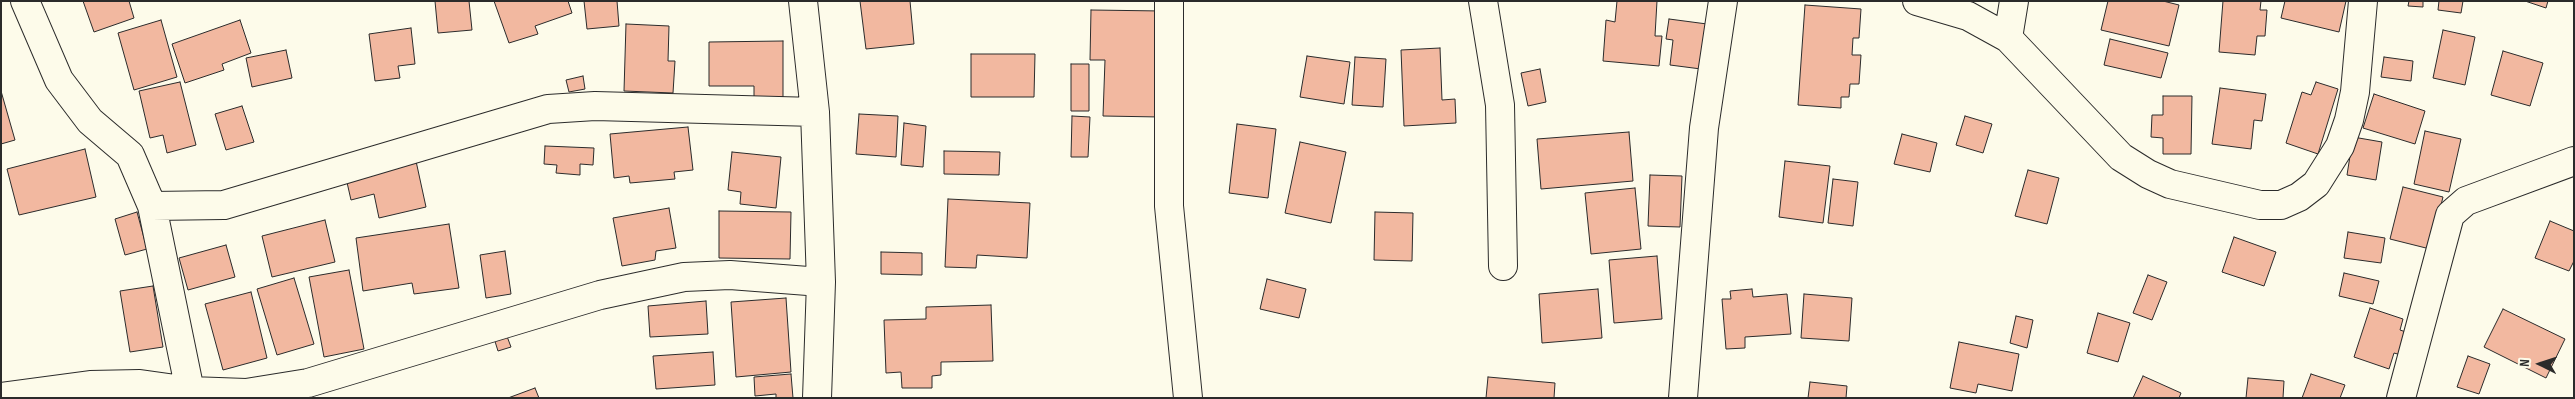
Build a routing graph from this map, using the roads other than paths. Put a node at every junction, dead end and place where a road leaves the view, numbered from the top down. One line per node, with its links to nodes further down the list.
1 (25, 1): 12 (street)
2 (803, 1): 10 (street)
3 (1170, 1): 18 (street)
4 (1483, 1): 13 (street)
5 (1722, 1): 19 (street)
6 (1917, 1): 9 (street)
7 (2014, 1): 9 (street)
8 (2364, 1): 9 (street)
9 (2008, 38)
10 (815, 112): 12 (street); 14 (street)
11 (2574, 161): 20 (street)
12 (152, 206): 15 (street)
13 (1503, 266)
14 (821, 282): 15 (street); 17 (street)
15 (190, 392): 16 (street)
16 (1, 397)
17 (818, 398)
18 (1188, 398)
19 (1683, 398)
20 (2401, 398)

